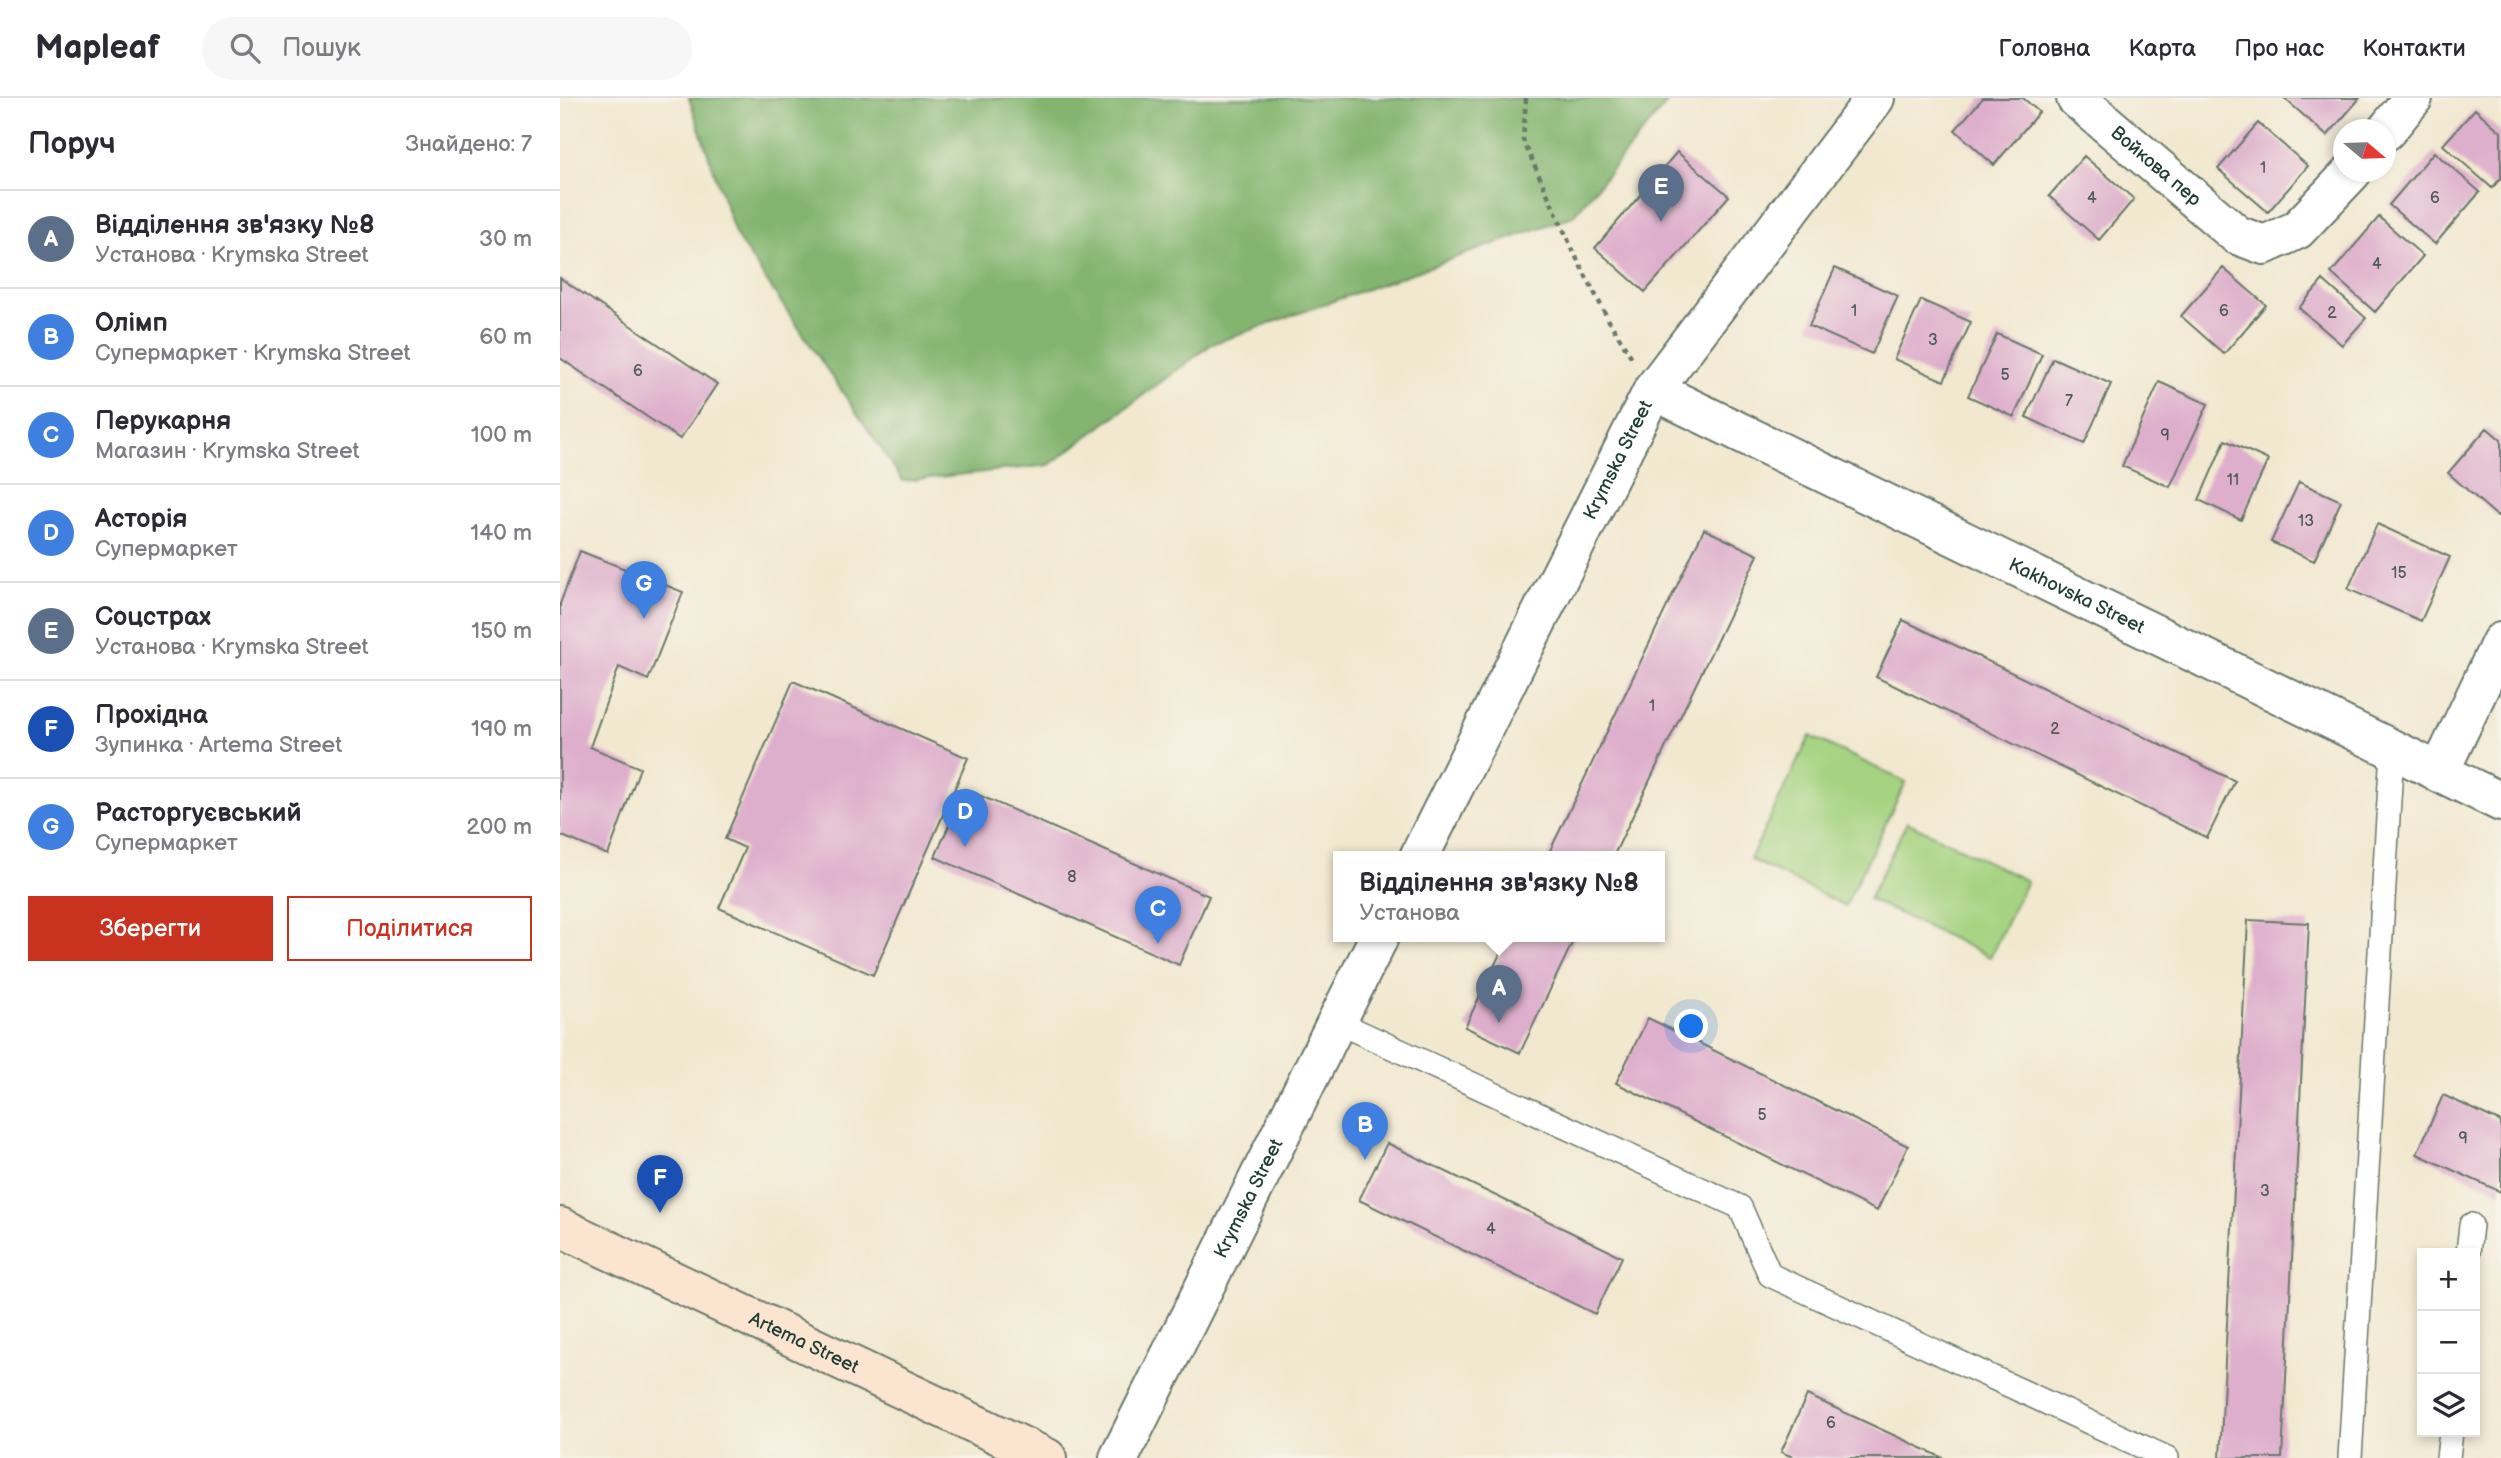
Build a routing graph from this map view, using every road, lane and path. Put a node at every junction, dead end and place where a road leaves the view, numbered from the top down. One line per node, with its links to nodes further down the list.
1 (1526, 98): 7 (path)
2 (1875, 98): 7 (street, Krymska Street)
3 (2076, 98): 6 (street, Войкова пер)
4 (2413, 98): 5 (street)
5 (2395, 119)
6 (2343, 182)
7 (1653, 390): 9 (street, Kakhovska Street); 12 (street, Krymska Street)
8 (2501, 642): 10 (street)
9 (2392, 750): 10 (street, Kakhovska Street); 22 (lane)
10 (2439, 773): 11 (street, Kakhovska Street)
11 (2501, 802)
12 (1422, 851)
13 (1376, 942): 14 (street, Krymska Street)
14 (1337, 1021): 20 (street, Krymska Street); 21 (lane)
15 (2471, 1225): 17 (lane)
16 (560, 1227): 19 (main road, Artema Street)
17 (2469, 1248)
18 (2450, 1437): 23 (lane)
19 (1047, 1458)
20 (1119, 1458)
21 (2167, 1458)
22 (2350, 1458)
23 (2448, 1458)

